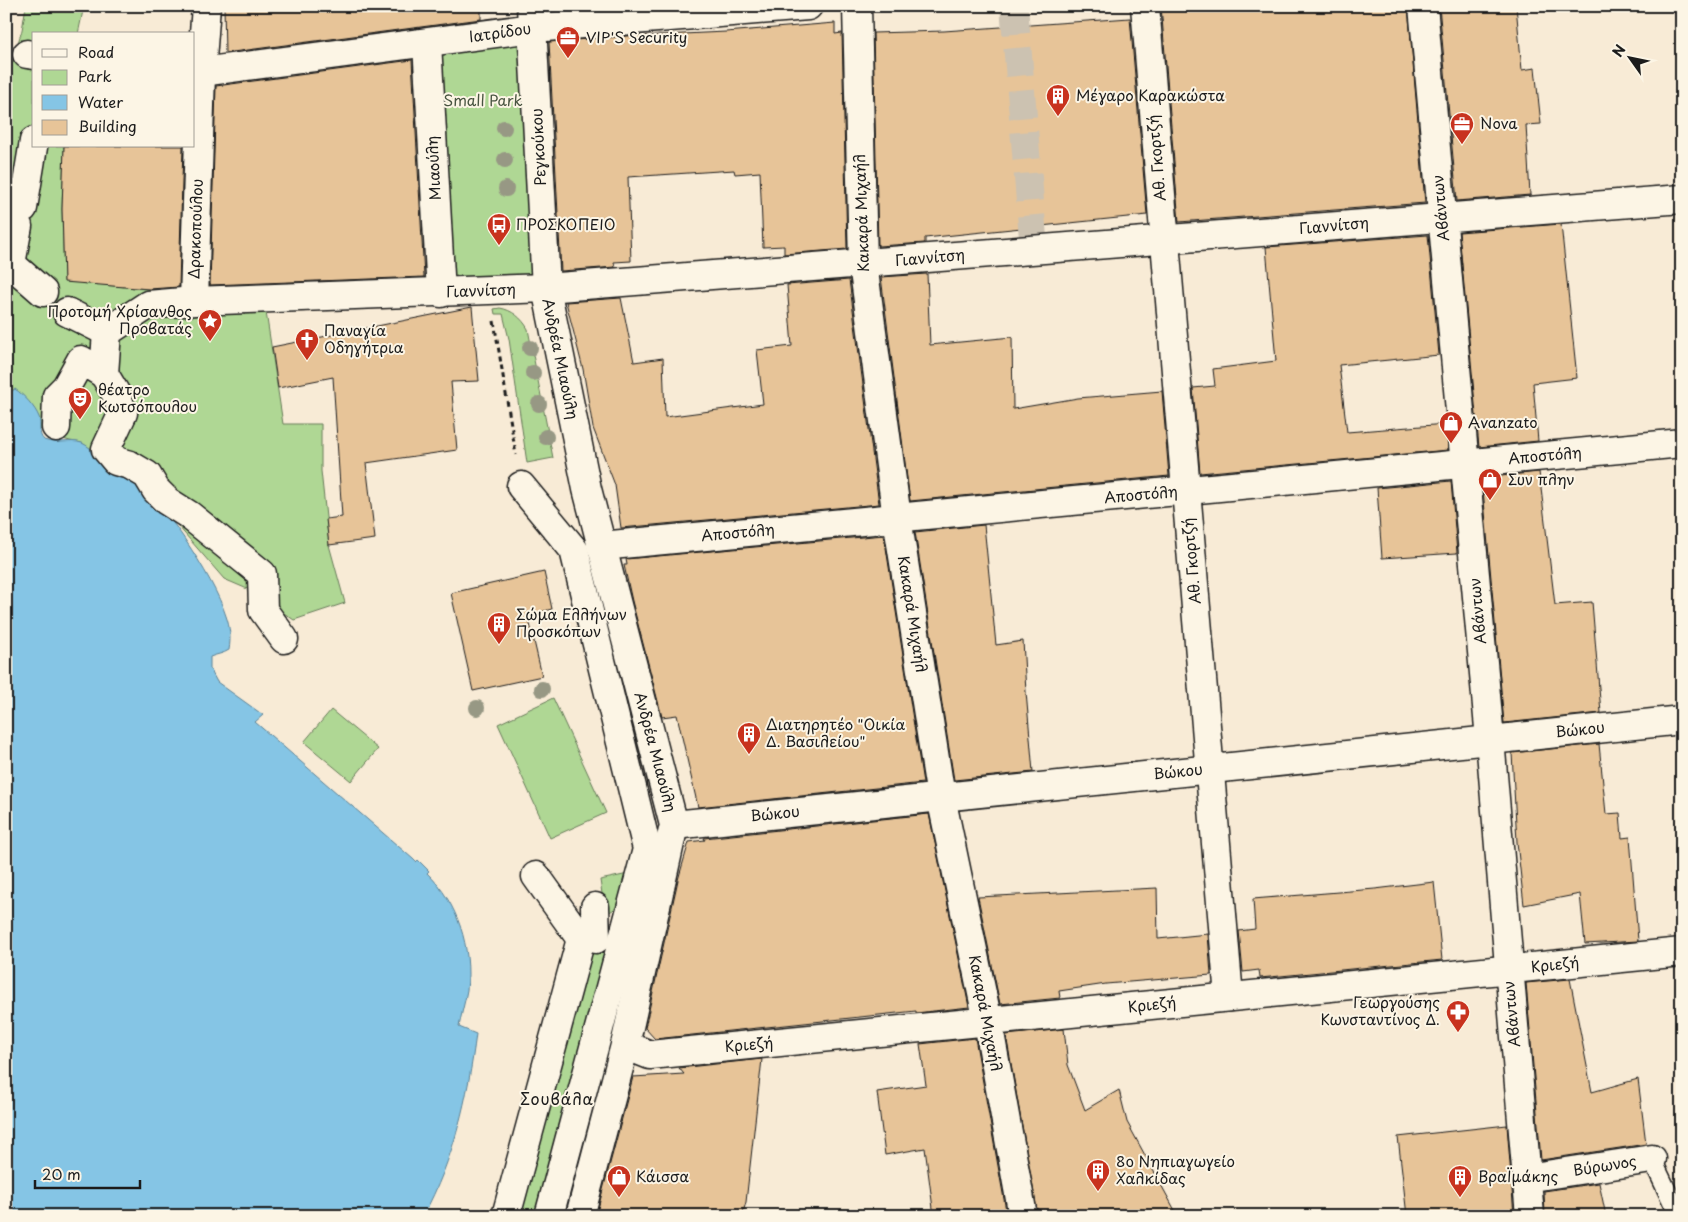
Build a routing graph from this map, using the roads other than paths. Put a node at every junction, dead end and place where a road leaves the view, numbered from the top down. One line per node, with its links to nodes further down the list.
1 (206, 6): 8 (street, Δρακοπούλου)
2 (808, 6): 6 (street, Ιατρίδου)
3 (857, 6): 14 (street, Κακαρά Μιχαήλ)
4 (1145, 6): 12 (street, Αθ. Γκορτζή)
5 (1423, 6): 11 (street, Αβάντων)
6 (532, 17): 7 (street, Ιατρίδου); 15 (street, Ρεγκούκου)
7 (427, 43): 8 (street, Ιατρίδου); 17 (street, Μιαούλη)
8 (197, 73): 18 (street, Δρακοπούλου)
9 (33, 148): 13 (street)
10 (1682, 199): 11 (street, Γιαννίτση)
11 (1442, 218): 12 (street, Γιαννίτση); 24 (street, Αβάντων)
12 (1164, 240): 14 (street, Γιαννίτση); 26 (street, Αθ. Γκορτζή)
13 (9, 264): 16 (street)
14 (862, 264): 15 (street, Γιαννίτση); 27 (street, Κακαρά Μιχαήλ)
15 (546, 288): 17 (street, Γιαννίτση); 28 (street, Ανδρέα Μιαούλη)
16 (43, 292)
17 (441, 292): 18 (street, Γιαννίτση)
18 (194, 301): 20 (street, Γιαννίτση)
19 (67, 312): 20 (street)
20 (107, 332): 21 (street)
21 (104, 374): 22 (street); 29 (street)
22 (56, 427)
23 (1682, 443): 24 (street, Αποστόλη)
24 (1465, 464): 26 (street, Αποστόλη); 31 (street, Αβάντων)
25 (521, 486): 37 (street)
26 (1186, 490): 27 (street, Αποστόλη); 32 (street, Αθ. Γκορτζή)
27 (897, 518): 28 (street, Αποστόλη); 33 (street, Κακαρά Μιχαήλ)
28 (601, 546): 34 (street, Ανδρέα Μιαούλη)
29 (284, 639)
30 (1682, 720): 31 (street, Βώκου)
31 (1490, 740): 32 (street, Βώκου); 39 (street, Αβάντων)
32 (1209, 769): 33 (street, Βώκου); 40 (street, Αθ. Γκορτζή)
33 (941, 797): 34 (street, Βώκου); 41 (street, Κακαρά Μιχαήλ)
34 (674, 825): 42 (street, Ανδρέα Μιαούλη)
35 (536, 876): 37 (street)
36 (595, 907): 37 (street)
37 (600, 940): 45 (street); 46 (street)
38 (1682, 952): 39 (street, Κριεζή)
39 (1509, 970): 40 (street, Κριεζή); 44 (street, Αβάντων)
40 (1229, 997): 41 (street, Κριεζή)
41 (988, 1022): 42 (street, Κριεζή); 48 (street, Κακαρά Μιχαήλ)
42 (625, 1045): 47 (street, Ανδρέα Μιαούλη)
43 (1652, 1159): 44 (street, Βύρωνος); 50 (lane, Βύρωνος)
44 (1526, 1178): 49 (street, Αβάντων)
45 (506, 1216)
46 (549, 1216)
47 (580, 1216)
48 (1023, 1216)
49 (1530, 1216)
50 (1679, 1216)

